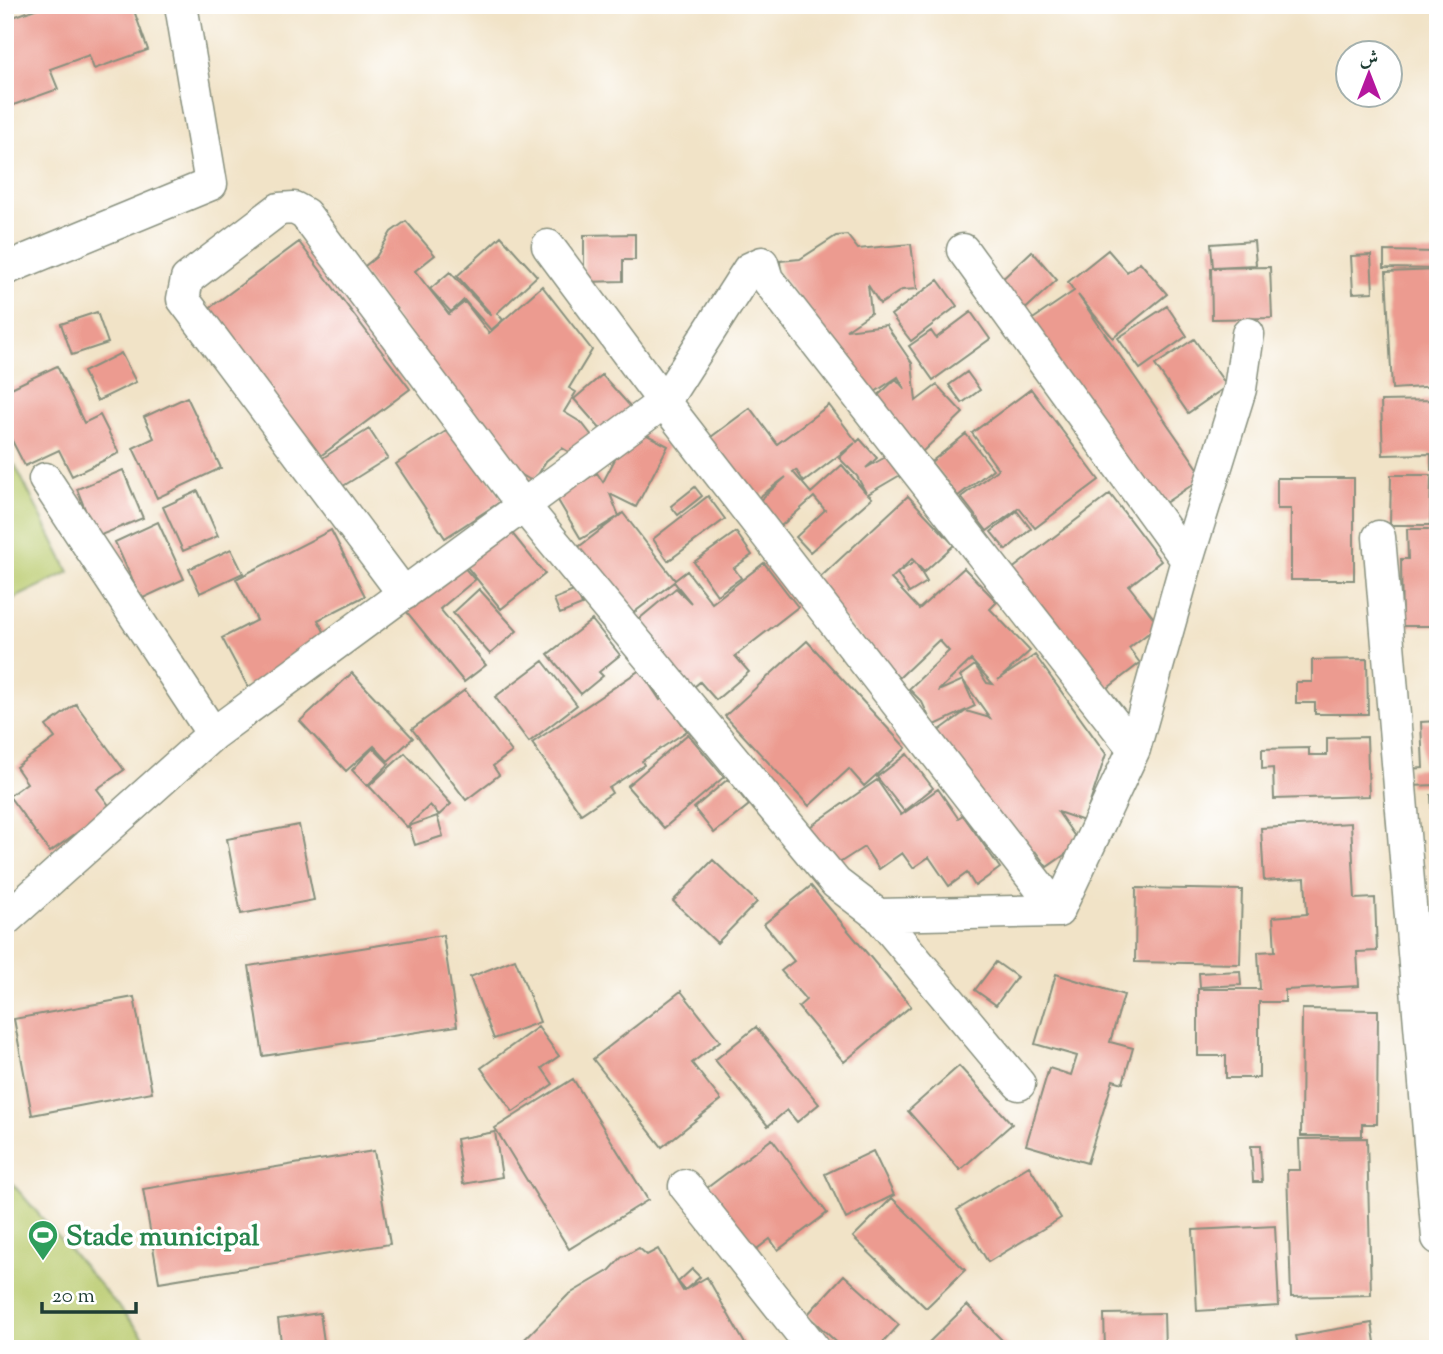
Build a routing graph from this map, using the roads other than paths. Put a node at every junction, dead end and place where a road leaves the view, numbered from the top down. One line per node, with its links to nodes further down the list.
1 (181, 5): 4 (street)
2 (548, 246): 6 (street)
3 (963, 250): 10 (street)
4 (5, 269)
5 (1248, 334): 10 (street)
6 (664, 402): 8 (street); 13 (street); 14 (street)
7 (44, 479): 12 (street)
8 (522, 504): 11 (street); 11 (street); 15 (street)
9 (1379, 537): 19 (street)
10 (1188, 560): 13 (street)
11 (404, 594): 12 (street)
12 (213, 734): 16 (street)
13 (1134, 750): 14 (street)
14 (1058, 911): 15 (street)
15 (878, 915): 17 (street)
16 (5, 920)
17 (1019, 1084)
18 (685, 1185): 20 (street)
19 (1438, 1238)
20 (814, 1349)

